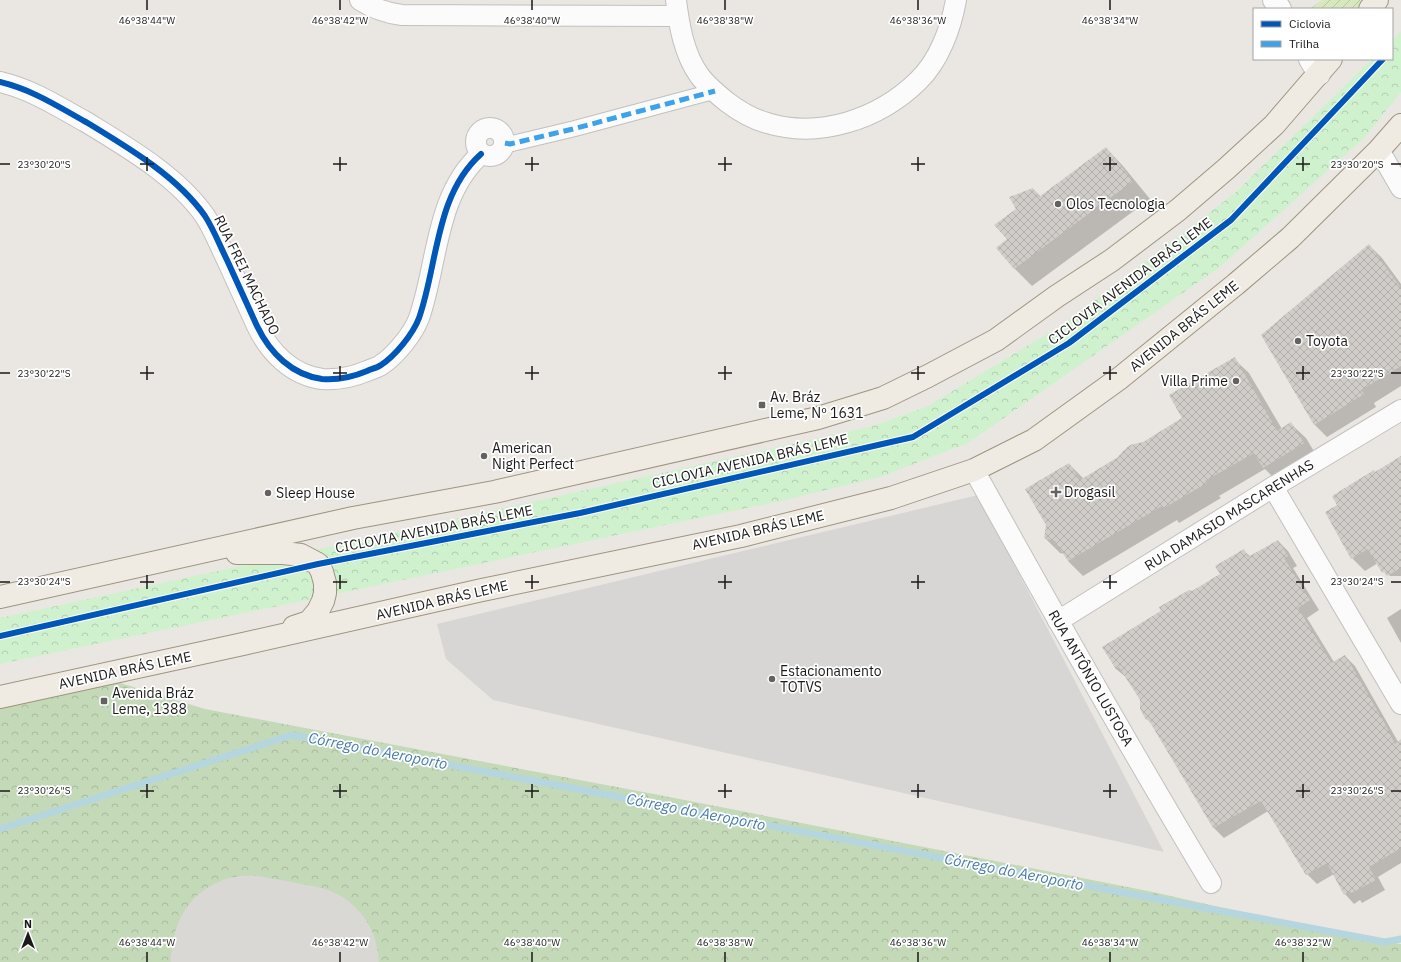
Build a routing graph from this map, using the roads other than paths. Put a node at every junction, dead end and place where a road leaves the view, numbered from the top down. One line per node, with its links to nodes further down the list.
1 (360, 0): 4 (street)
2 (956, 0): 8 (street)
3 (1377, 0): 5 (main road)
4 (677, 8): 8 (street)
5 (1371, 8)
6 (1320, 64): 16 (main road)
7 (0, 82): 10 (street, RUA FREI MACHADO)
8 (714, 92): 10 (street)
9 (1401, 125): 11 (main road, AVENIDA BRÁS LEME)
10 (505, 143)
11 (1379, 150): 12 (street); 14 (main road, AVENIDA BRÁS LEME)
12 (1401, 188)
13 (1401, 410): 15 (street, RUA DAMASIO MASCARENHAS)
14 (974, 470): 18 (street, RUA ANTÔNIO LUSTOSA); 19 (main road, AVENIDA BRÁS LEME)
15 (1273, 487): 18 (street, RUA DAMASIO MASCARENHAS); 21 (street)
16 (196, 553): 17 (main road); 19 (main road)
17 (0, 597)
18 (1058, 621): 22 (street, RUA ANTÔNIO LUSTOSA)
19 (243, 644): 20 (main road, AVENIDA BRÁS LEME)
20 (0, 697)
21 (1401, 704)
22 (1211, 883)

